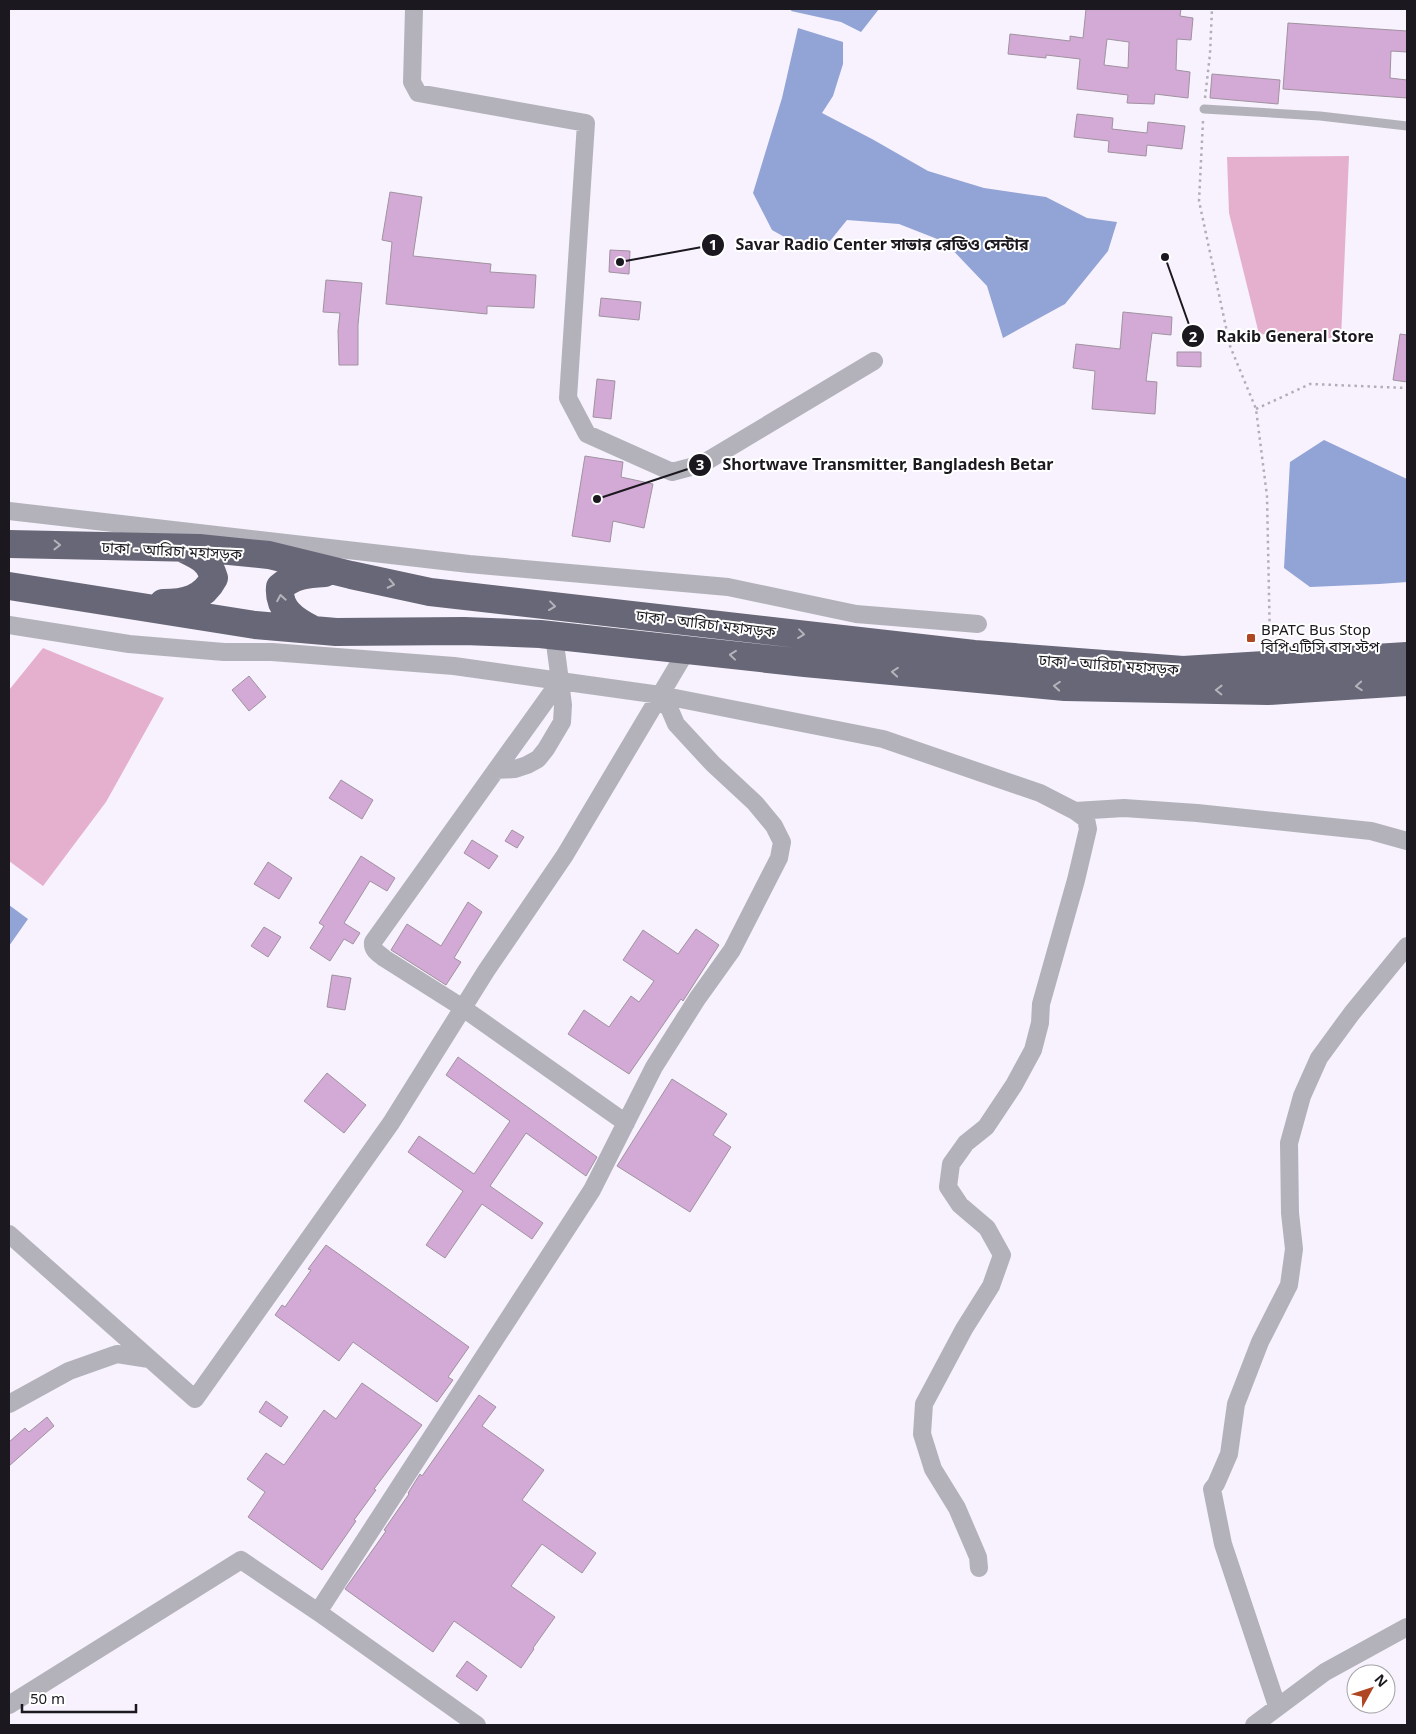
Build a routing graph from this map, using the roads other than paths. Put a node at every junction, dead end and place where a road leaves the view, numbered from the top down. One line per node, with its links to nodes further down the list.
1 (414, 9): 4 (street)
2 (1204, 109): 3 (lane)
3 (1407, 126)
4 (874, 361)
5 (9, 511): 11 (street)
6 (9, 544): 7 (highway, ঢাকা - আরিচা মহাসড়ক, one-way to 7)
7 (181, 548): 8 (highway, ঢাকা - আরিচা মহাসড়ক); 10 (highway)
8 (352, 575): 13 (highway, one-way to 8); 16 (highway, ঢাকা - আরিচা মহাসড়ক, one-way to 16)
9 (9, 586): 10 (highway, ঢাকা - আরিচা মহাসড়ক)
10 (128, 604): 13 (highway, ঢাকা - আরিচা মহাসড়ক)
11 (978, 624)
12 (9, 626): 17 (street)
13 (314, 630): 14 (highway, ঢাকা - আরিচা মহাসড়ক)
14 (554, 636): 15 (highway, ঢাকা - আরিচা মহাসড়ক); 17 (street)
15 (687, 650): 18 (highway, ঢাকা - আরিচা মহাসড়ক, one-way to 15); 19 (street)
16 (1407, 656)
17 (560, 681): 19 (street); 20 (street); 20 (street)
18 (1407, 682)
19 (660, 695): 21 (street); 24 (street); 25 (street)
20 (496, 770): 24 (street)
21 (1075, 811): 22 (street); 29 (street)
22 (1407, 841)
23 (1407, 946): 33 (street)
24 (463, 1008): 25 (street); 27 (street)
25 (626, 1123): 30 (street)
26 (9, 1234): 27 (street)
27 (149, 1358): 28 (street)
28 (9, 1404)
29 (979, 1568)
30 (318, 1612): 32 (street); 34 (street)
31 (1407, 1627): 33 (street)
32 (9, 1706)
33 (1278, 1706): 35 (street)
34 (477, 1725)
35 (1254, 1725)

